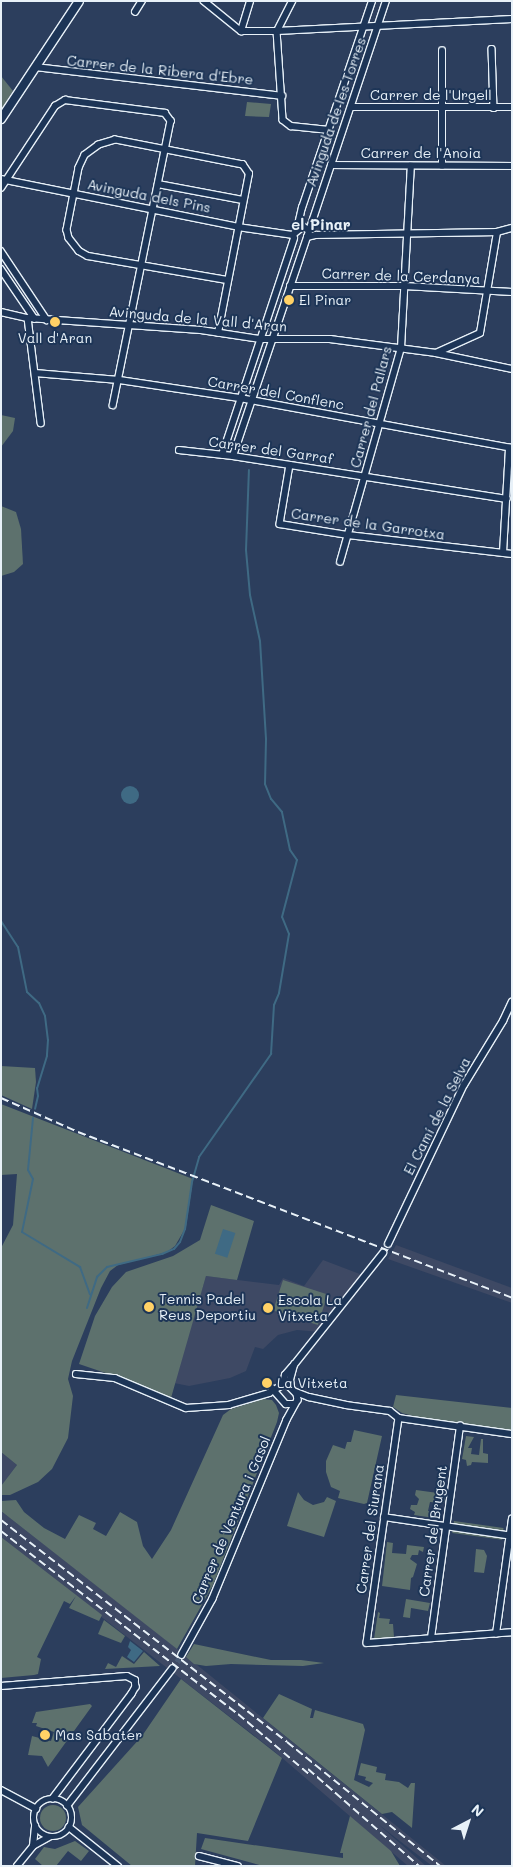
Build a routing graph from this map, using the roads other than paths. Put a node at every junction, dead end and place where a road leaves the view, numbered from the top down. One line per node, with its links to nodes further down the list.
1 (79, 1): 16 (street)
2 (142, 1): 8 (street)
3 (204, 1): 12 (street)
4 (250, 1): 12 (street)
5 (292, 1): 13 (street)
6 (372, 1): 11 (street, Avinguda de les Torres)
7 (386, 1): 10 (street, Avinguda de les Torres)
8 (135, 12)
9 (512, 19): 10 (street)
10 (378, 26): 11 (street); 18 (street, Avinguda de les Torres)
11 (363, 27): 13 (street); 23 (street, Avinguda de les Torres)
12 (241, 30): 13 (street)
13 (277, 32): 17 (street)
14 (492, 49): 21 (street)
15 (442, 51): 20 (street)
16 (36, 67): 17 (street, Carrer de la Ribera d'Ebre); 22 (street)
17 (282, 96): 23 (street)
18 (351, 107): 20 (street, Carrer de l'Urgell); 25 (street, Avinguda de les Torres)
19 (512, 107): 21 (street, Carrer de l'Urgell)
20 (442, 108): 21 (street, Carrer de l'Urgell); 27 (street)
21 (494, 108)
22 (1, 120)
23 (329, 130): 37 (street, Avinguda de les Torres)
24 (165, 150): 29 (street); 30 (street); 32 (street); 33 (street)
25 (331, 165): 26 (street, Carrer de l'Anoia); 40 (street, Avinguda de les Torres)
26 (411, 166): 27 (street, Carrer de l'Anoia); 39 (street, Carrer del Pallars)
27 (442, 166): 28 (street, Carrer de l'Anoia)
28 (512, 166)
29 (4, 180): 31 (street); 32 (street, Avinguda dels Pins)
30 (158, 184): 33 (street); 34 (street)
31 (1, 188)
32 (74, 194): 34 (street, Avinguda dels Pins); 43 (street)
33 (243, 200): 35 (street)
34 (152, 210): 35 (street, Avinguda dels Pins); 43 (street)
35 (238, 227): 41 (street, Avinguda dels Pins); 45 (street)
36 (512, 228): 38 (street)
37 (297, 229): 40 (street); 41 (street, Avinguda de les Torres)
38 (497, 232): 39 (street); 48 (street)
39 (407, 234): 40 (street); 47 (street, Carrer del Pallars)
40 (308, 235): 41 (street, Avinguda dels Pins); 46 (street, Avinguda de les Torres)
41 (294, 237): 56 (street)
42 (1, 251): 53 (street)
43 (142, 265): 45 (street); 54 (street)
44 (1, 270): 52 (street)
45 (228, 280): 55 (street)
46 (290, 286): 47 (street, Carrer de la Cerdanya); 57 (street, Avinguda de les Torres)
47 (404, 286): 48 (street, Carrer de la Cerdanya); 58 (street, Carrer del Pallars)
48 (486, 291): 49 (street, Carrer de la Cerdanya); 59 (street)
49 (512, 292)
50 (1, 312): 51 (street, Avinguda de la Vall d'Aran)
51 (28, 318): 52 (street, Avinguda de la Vall d'Aran); 61 (street)
52 (35, 319): 53 (street, Avinguda de la Vall d'Aran)
53 (47, 320): 54 (street, Avinguda de la Vall d'Aran)
54 (130, 326): 55 (street, Avinguda de la Vall d'Aran); 62 (street)
55 (218, 333): 56 (street, Avinguda de la Vall d'Aran)
56 (260, 339): 57 (street, Avinguda de la Vall d'Aran); 63 (street)
57 (273, 339): 58 (street, Avinguda de la Vall d'Aran); 64 (street, Avinguda de les Torres)
58 (401, 348): 59 (street, Avinguda de la Vall d'Aran); 67 (street, Carrer del Pallars)
59 (436, 353): 60 (street, Avinguda de la Vall d'Aran)
60 (512, 369)
61 (35, 373): 62 (street, Carrer del Conflenc); 66 (street)
62 (119, 380): 63 (street, Carrer del Conflenc); 65 (street)
63 (240, 398): 64 (street, Carrer del Conflenc); 70 (street)
64 (252, 400): 67 (street, Carrer del Conflenc); 71 (street, Avinguda de les Torres)
65 (113, 404)
66 (41, 423)
67 (381, 423): 68 (street, Carrer del Conflenc); 73 (street, Carrer del Pallars)
68 (510, 448): 74 (street)
69 (179, 450): 70 (street, Carrer del Garraf)
70 (222, 455): 71 (street, Carrer del Garraf)
71 (233, 456): 72 (street, Carrer del Garraf)
72 (290, 465): 73 (street, Carrer del Garraf); 75 (street, Carrer de la Garrotxa)
73 (365, 477): 74 (street, Carrer del Garraf); 75 (street, Carrer del Pallars)
74 (507, 499): 76 (street)
75 (348, 535): 76 (street, Carrer de la Garrotxa); 78 (street, Carrer del Pallars)
76 (503, 553): 77 (street, Carrer de la Garrotxa)
77 (512, 554)
78 (340, 562)
79 (512, 1002): 80 (street, El Camí de la Selva)
80 (388, 1244)
81 (383, 1253): 82 (street)
82 (294, 1365): 84 (street); 85 (street)
83 (76, 1374): 85 (street)
84 (294, 1389): 85 (street); 86 (street); 87 (street)
85 (276, 1390): 88 (street)
86 (309, 1397): 87 (street); 89 (street)
87 (296, 1402): 88 (street); 90 (street, Carrer de Ventura i Gasol)
88 (286, 1404): 90 (street, Carrer de Ventura i Gasol)
89 (399, 1418): 91 (street); 93 (street, Carrer del Siurana)
90 (287, 1420): 100 (street, Carrer de Ventura i Gasol)
91 (460, 1426): 92 (street); 95 (street, Carrer del Brugent)
92 (512, 1434)
93 (384, 1517): 95 (street); 99 (street, Carrer del Siurana)
94 (512, 1519): 96 (street)
95 (446, 1526): 96 (street); 99 (street, Carrer del Brugent)
96 (511, 1536): 98 (street)
97 (512, 1632): 98 (street)
98 (496, 1634): 99 (street)
99 (431, 1638)
100 (182, 1655)
101 (172, 1669): 105 (street)
102 (1, 1686): 104 (street)
103 (1, 1790): 106 (street)
104 (53, 1799): 105 (street); 106 (street)
105 (67, 1806): 108 (street)
106 (36, 1809): 107 (street)
107 (35, 1825): 109 (street); 110 (street)
108 (69, 1827): 109 (street); 113 (street)
109 (49, 1837): 110 (street)
110 (33, 1846): 112 (street)
111 (199, 1856): 114 (street)
112 (17, 1866)
113 (118, 1866)
114 (238, 1866)

